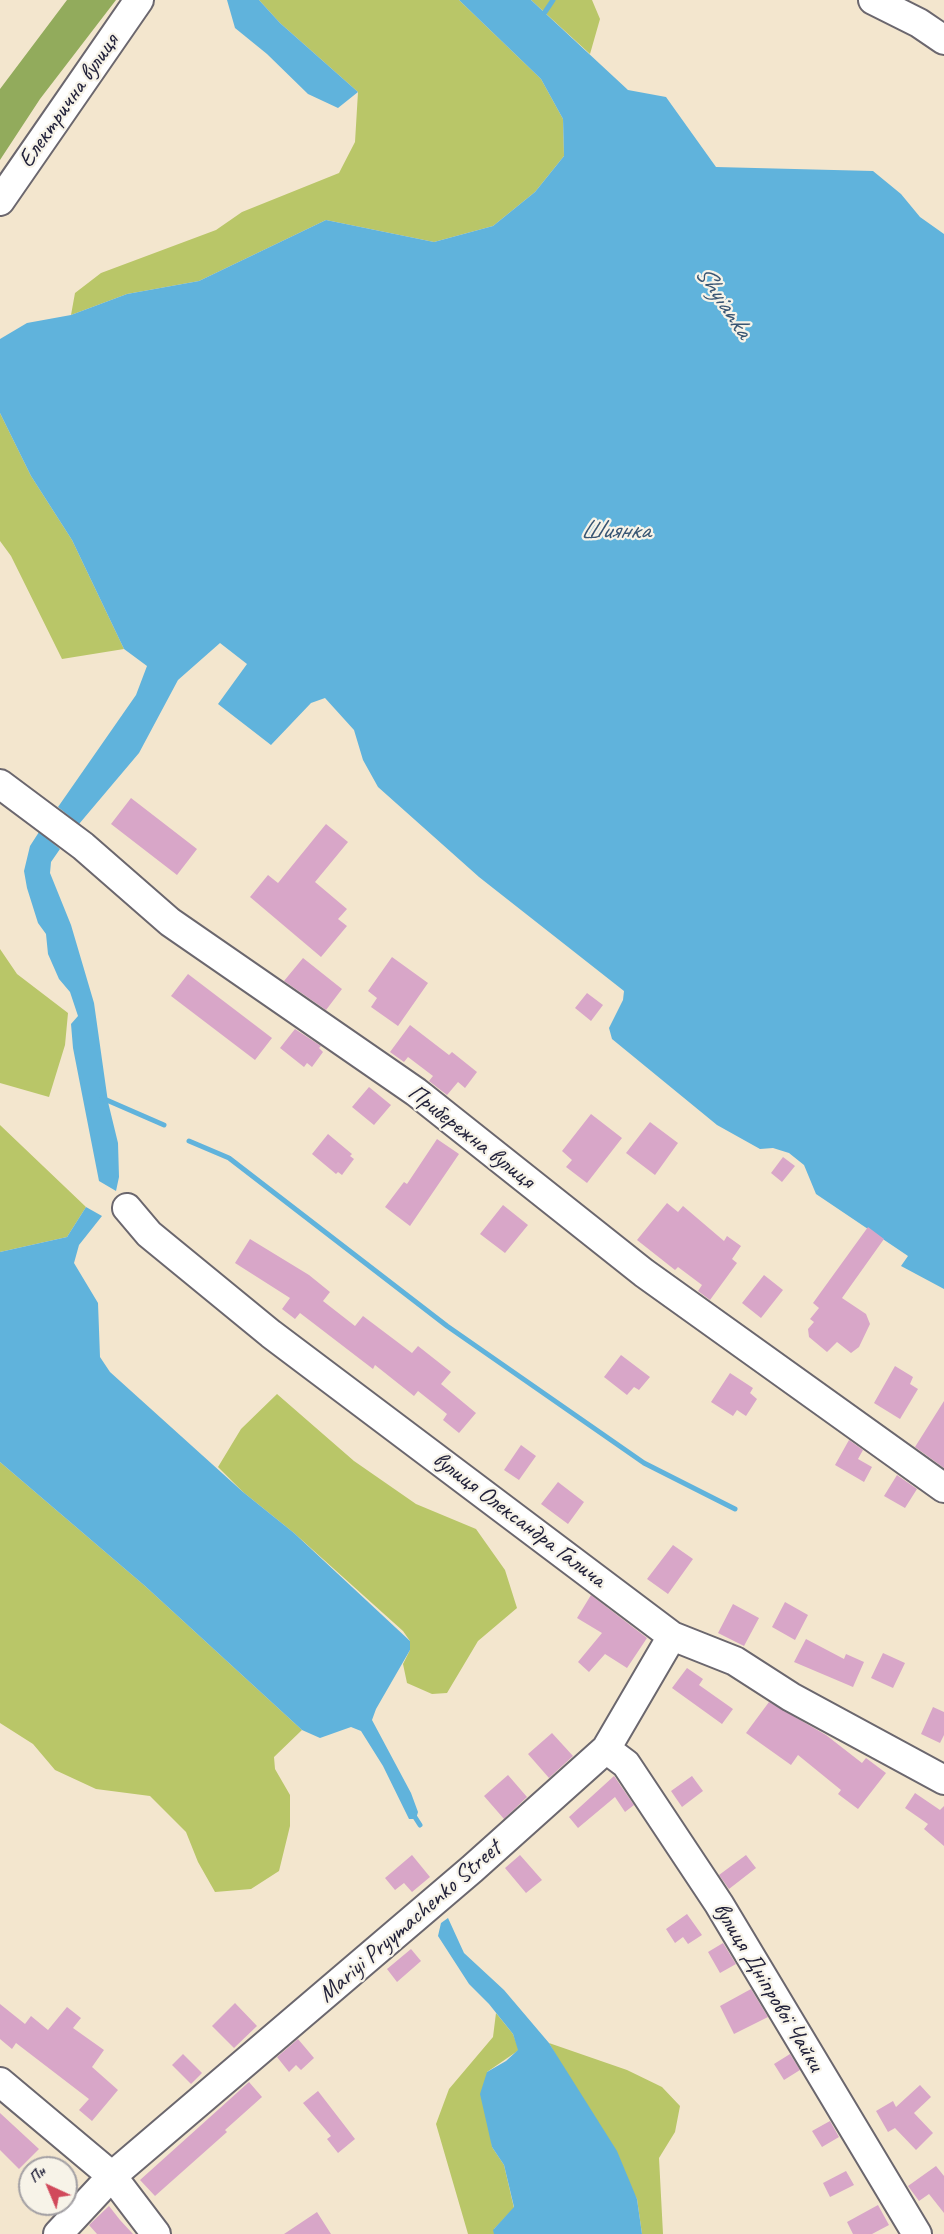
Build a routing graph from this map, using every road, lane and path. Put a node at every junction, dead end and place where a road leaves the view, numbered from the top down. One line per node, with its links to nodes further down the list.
1 (139, 0): 4 (street, Електрична вулиця)
2 (873, 0): 3 (street)
3 (944, 39)
4 (0, 201)
5 (0, 784): 7 (street, Прибережна вулиця)
6 (127, 1208): 8 (street, вулиця Олександра Галича)
7 (944, 1488)
8 (672, 1636): 9 (street, Mariyi Pryymachenko Street); 10 (street, вулиця Олександра Галича)
9 (606, 1749): 12 (street, Mariyi Pryymachenko Street); 15 (street, вулиця Дніпрової Чайки)
10 (944, 1780)
11 (0, 2082): 12 (street)
12 (112, 2176): 13 (street, Mariyi Pryymachenko Street); 14 (street)
13 (58, 2234)
14 (156, 2234)
15 (917, 2234)

